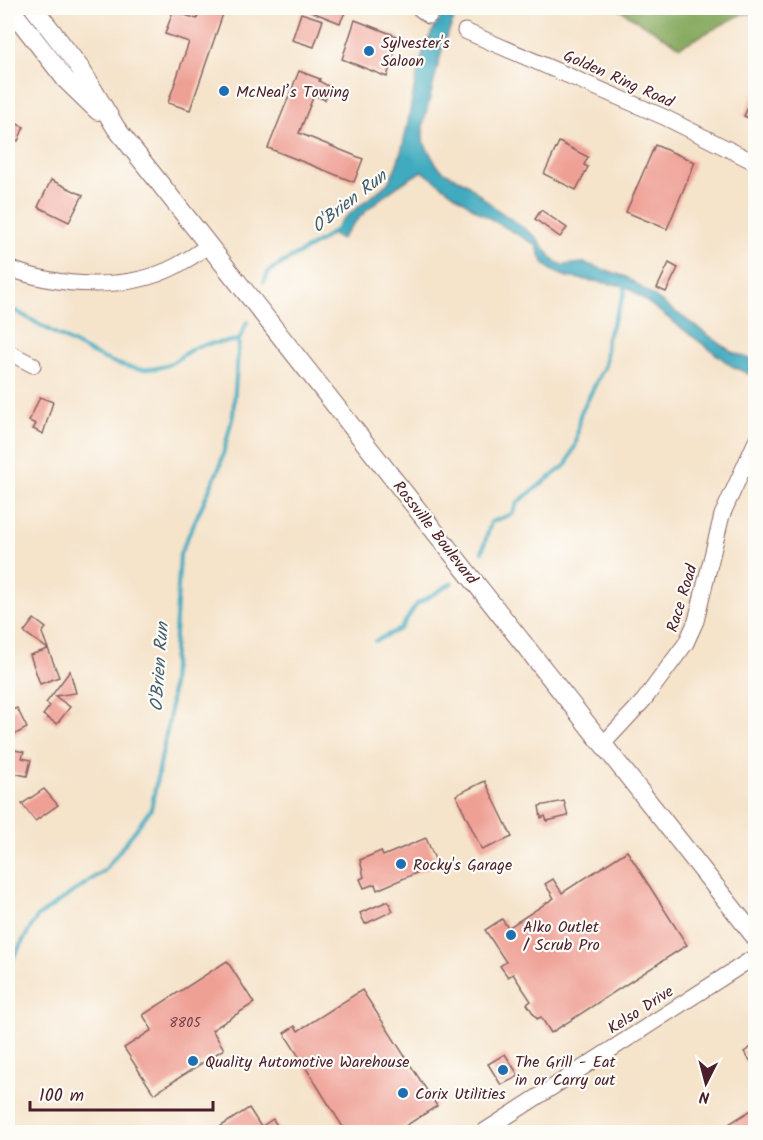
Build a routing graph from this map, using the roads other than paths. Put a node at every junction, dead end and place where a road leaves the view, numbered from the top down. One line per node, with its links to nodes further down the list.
1 (10, 8): 4 (main road, Rossville Boulevard)
2 (34, 8): 4 (main road, Rossville Boulevard)
3 (465, 31): 5 (street, Golden Ring Road)
4 (116, 128): 6 (main road, Rossville Boulevard)
5 (756, 163)
6 (208, 246): 7 (street); 11 (main road, Rossville Boulevard)
7 (8, 268)
8 (8, 352): 9 (street)
9 (33, 365)
10 (756, 441): 11 (street, Race Road)
11 (604, 743): 12 (main road, Rossville Boulevard)
12 (756, 938)
13 (756, 956): 14 (street, Kelso Drive)
14 (483, 1132)

